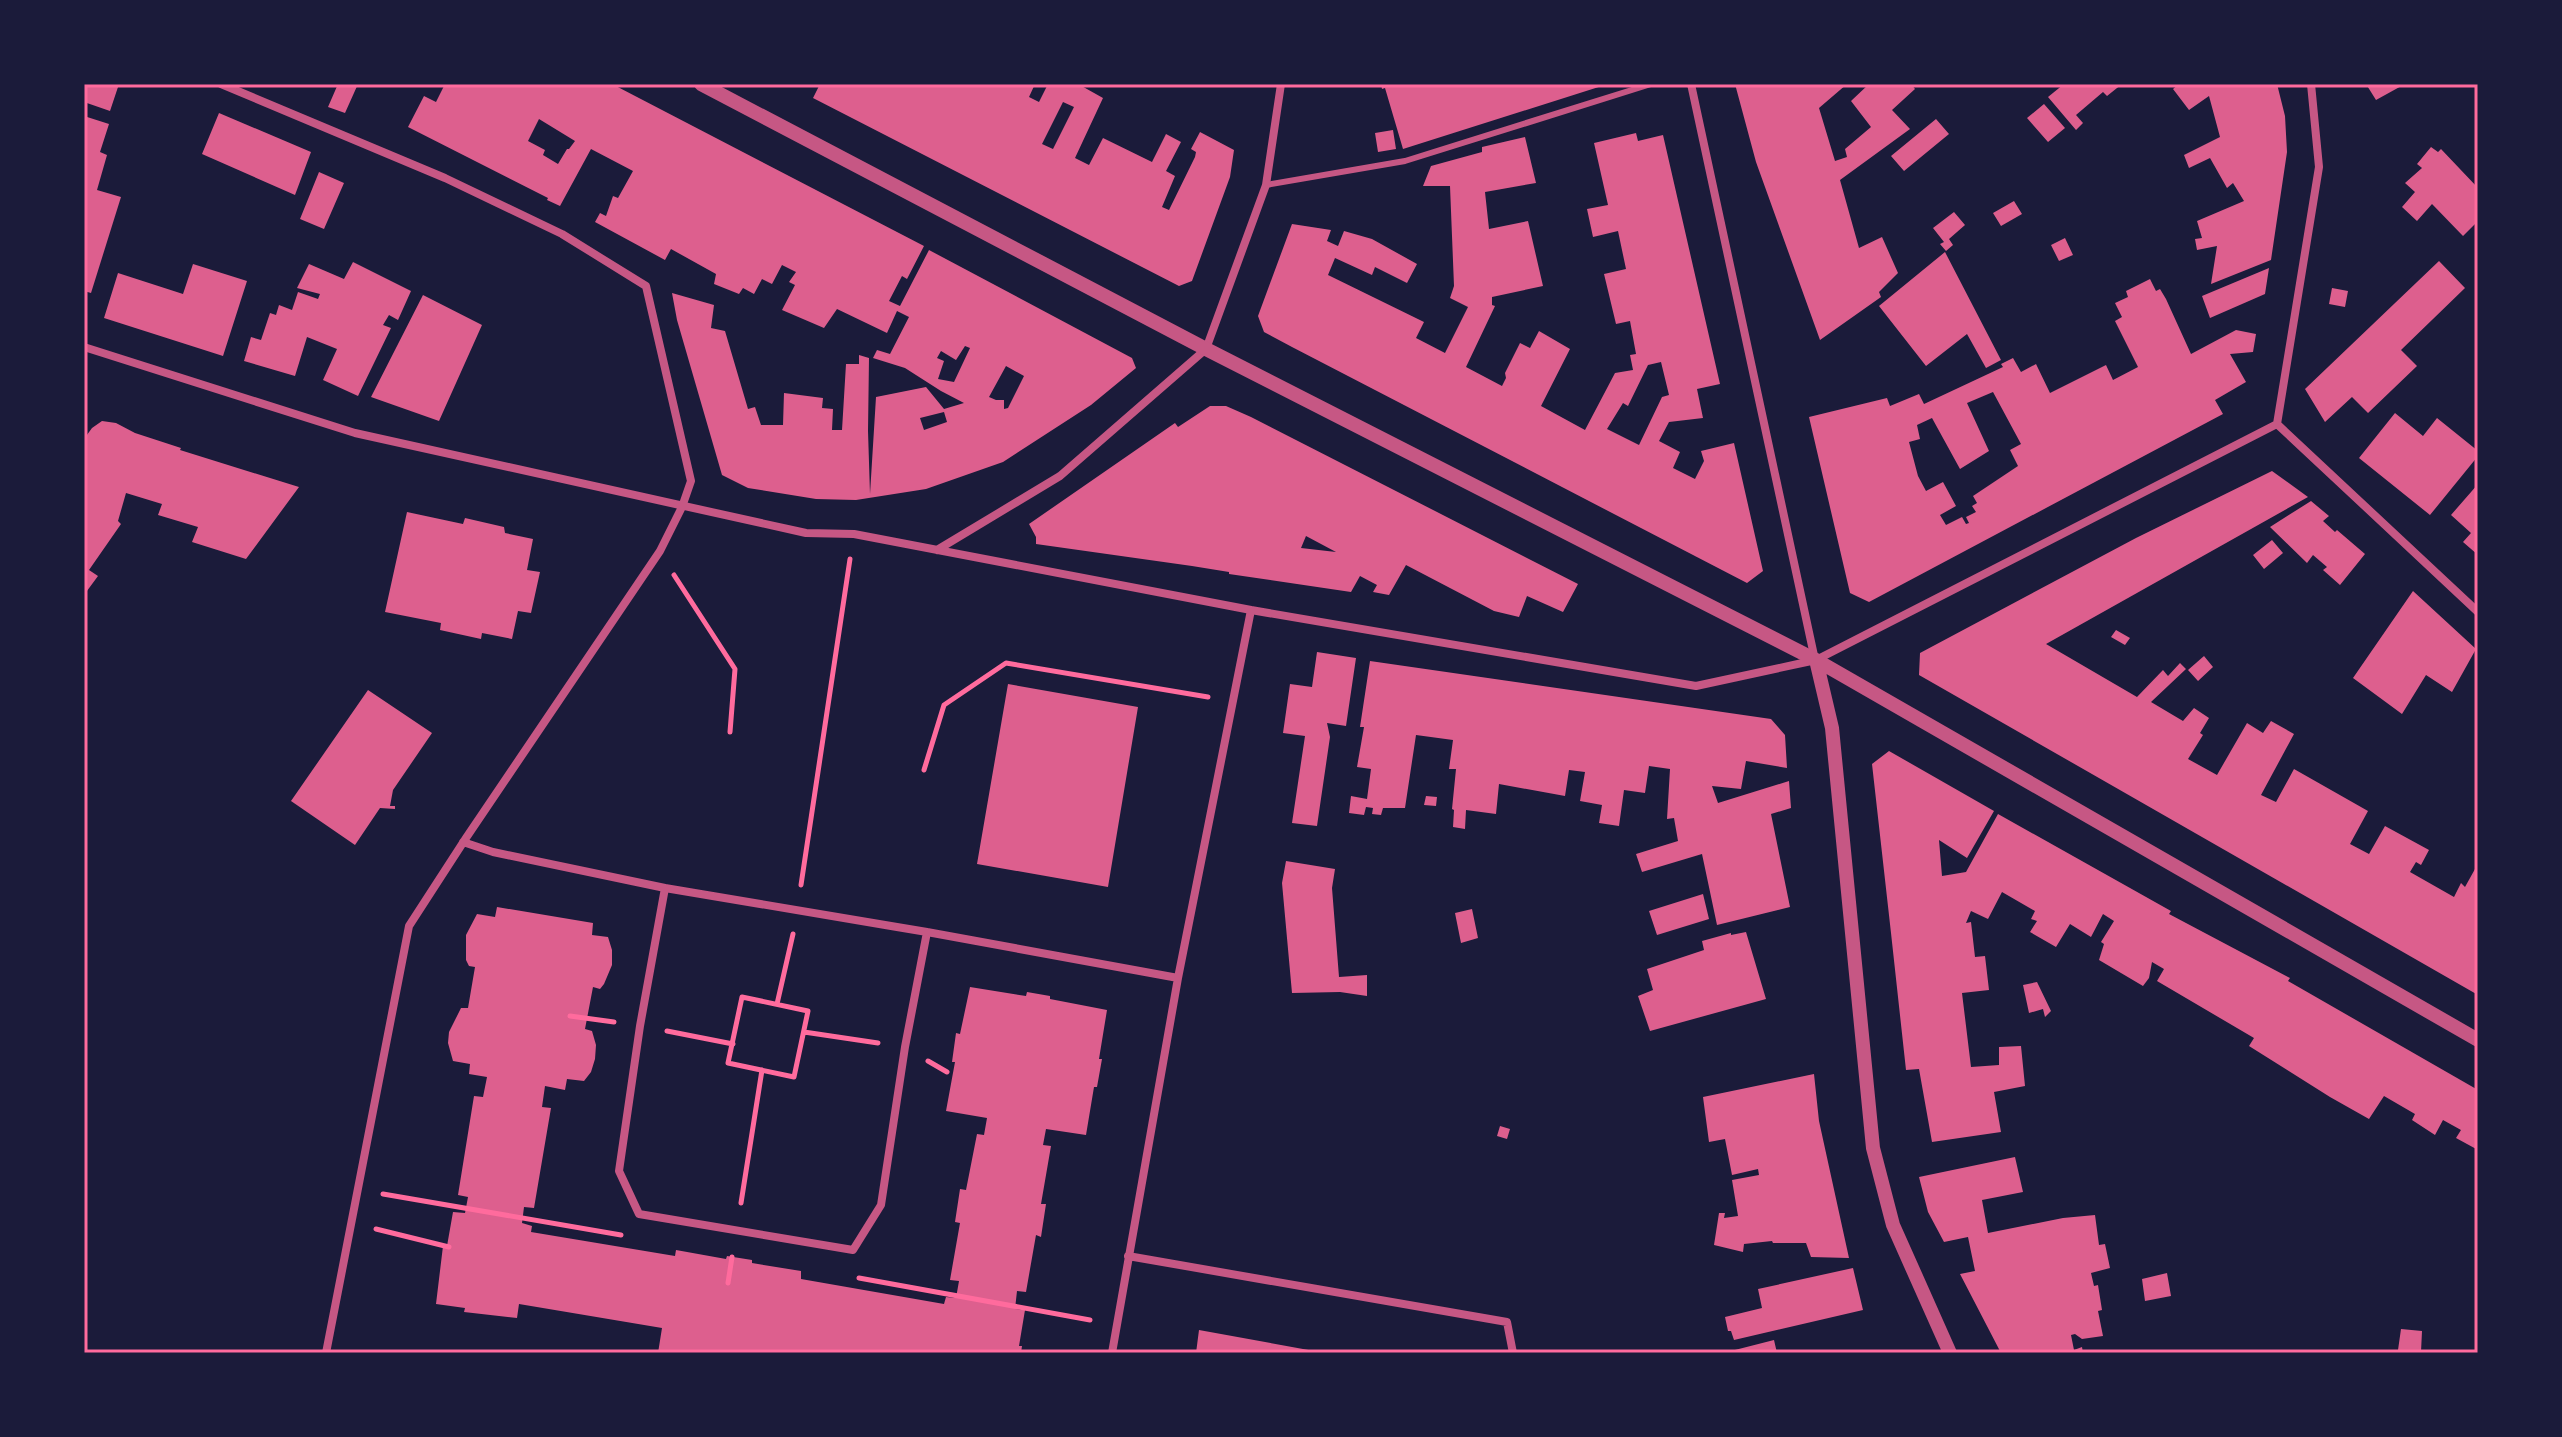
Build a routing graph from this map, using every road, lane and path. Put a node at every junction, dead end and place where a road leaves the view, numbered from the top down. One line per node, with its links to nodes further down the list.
1 (221, 84): 11 (street)
2 (701, 84): 9 (street)
3 (1281, 84): 7 (street)
4 (1651, 84): 7 (lane)
5 (1691, 84): 17 (street)
6 (2311, 84): 10 (street)
7 (1266, 185): 9 (street)
8 (84, 347): 11 (street)
9 (1206, 349): 13 (street); 17 (street)
10 (2277, 424): 16 (street); 17 (street)
11 (682, 507): 12 (street); 14 (street)
12 (854, 534): 13 (street); 23 (path)
13 (936, 550): 15 (street)
14 (660, 551): 19 (path); 21 (street)
15 (1251, 610): 17 (street); 18 (street)
16 (2478, 612)
17 (1816, 660): 27 (street); 37 (street)
18 (1232, 702): 20 (path); 25 (street)
19 (730, 732)
20 (924, 770)
21 (463, 842): 22 (street); 29 (street)
22 (665, 888): 23 (street); 30 (street)
23 (798, 911): 24 (street); 26 (path)
24 (927, 932): 25 (street); 30 (street)
25 (1178, 978): 32 (street)
26 (777, 1004): 28 (path); 28 (path)
27 (2478, 1040)
28 (762, 1070): 30 (path)
29 (352, 1224): 31 (path); 34 (street)
30 (737, 1230): 33 (path)
31 (449, 1247)
32 (1128, 1256): 35 (street); 36 (street)
33 (728, 1283)
34 (326, 1353)
35 (1112, 1353)
36 (1513, 1353)
37 (1950, 1353)

